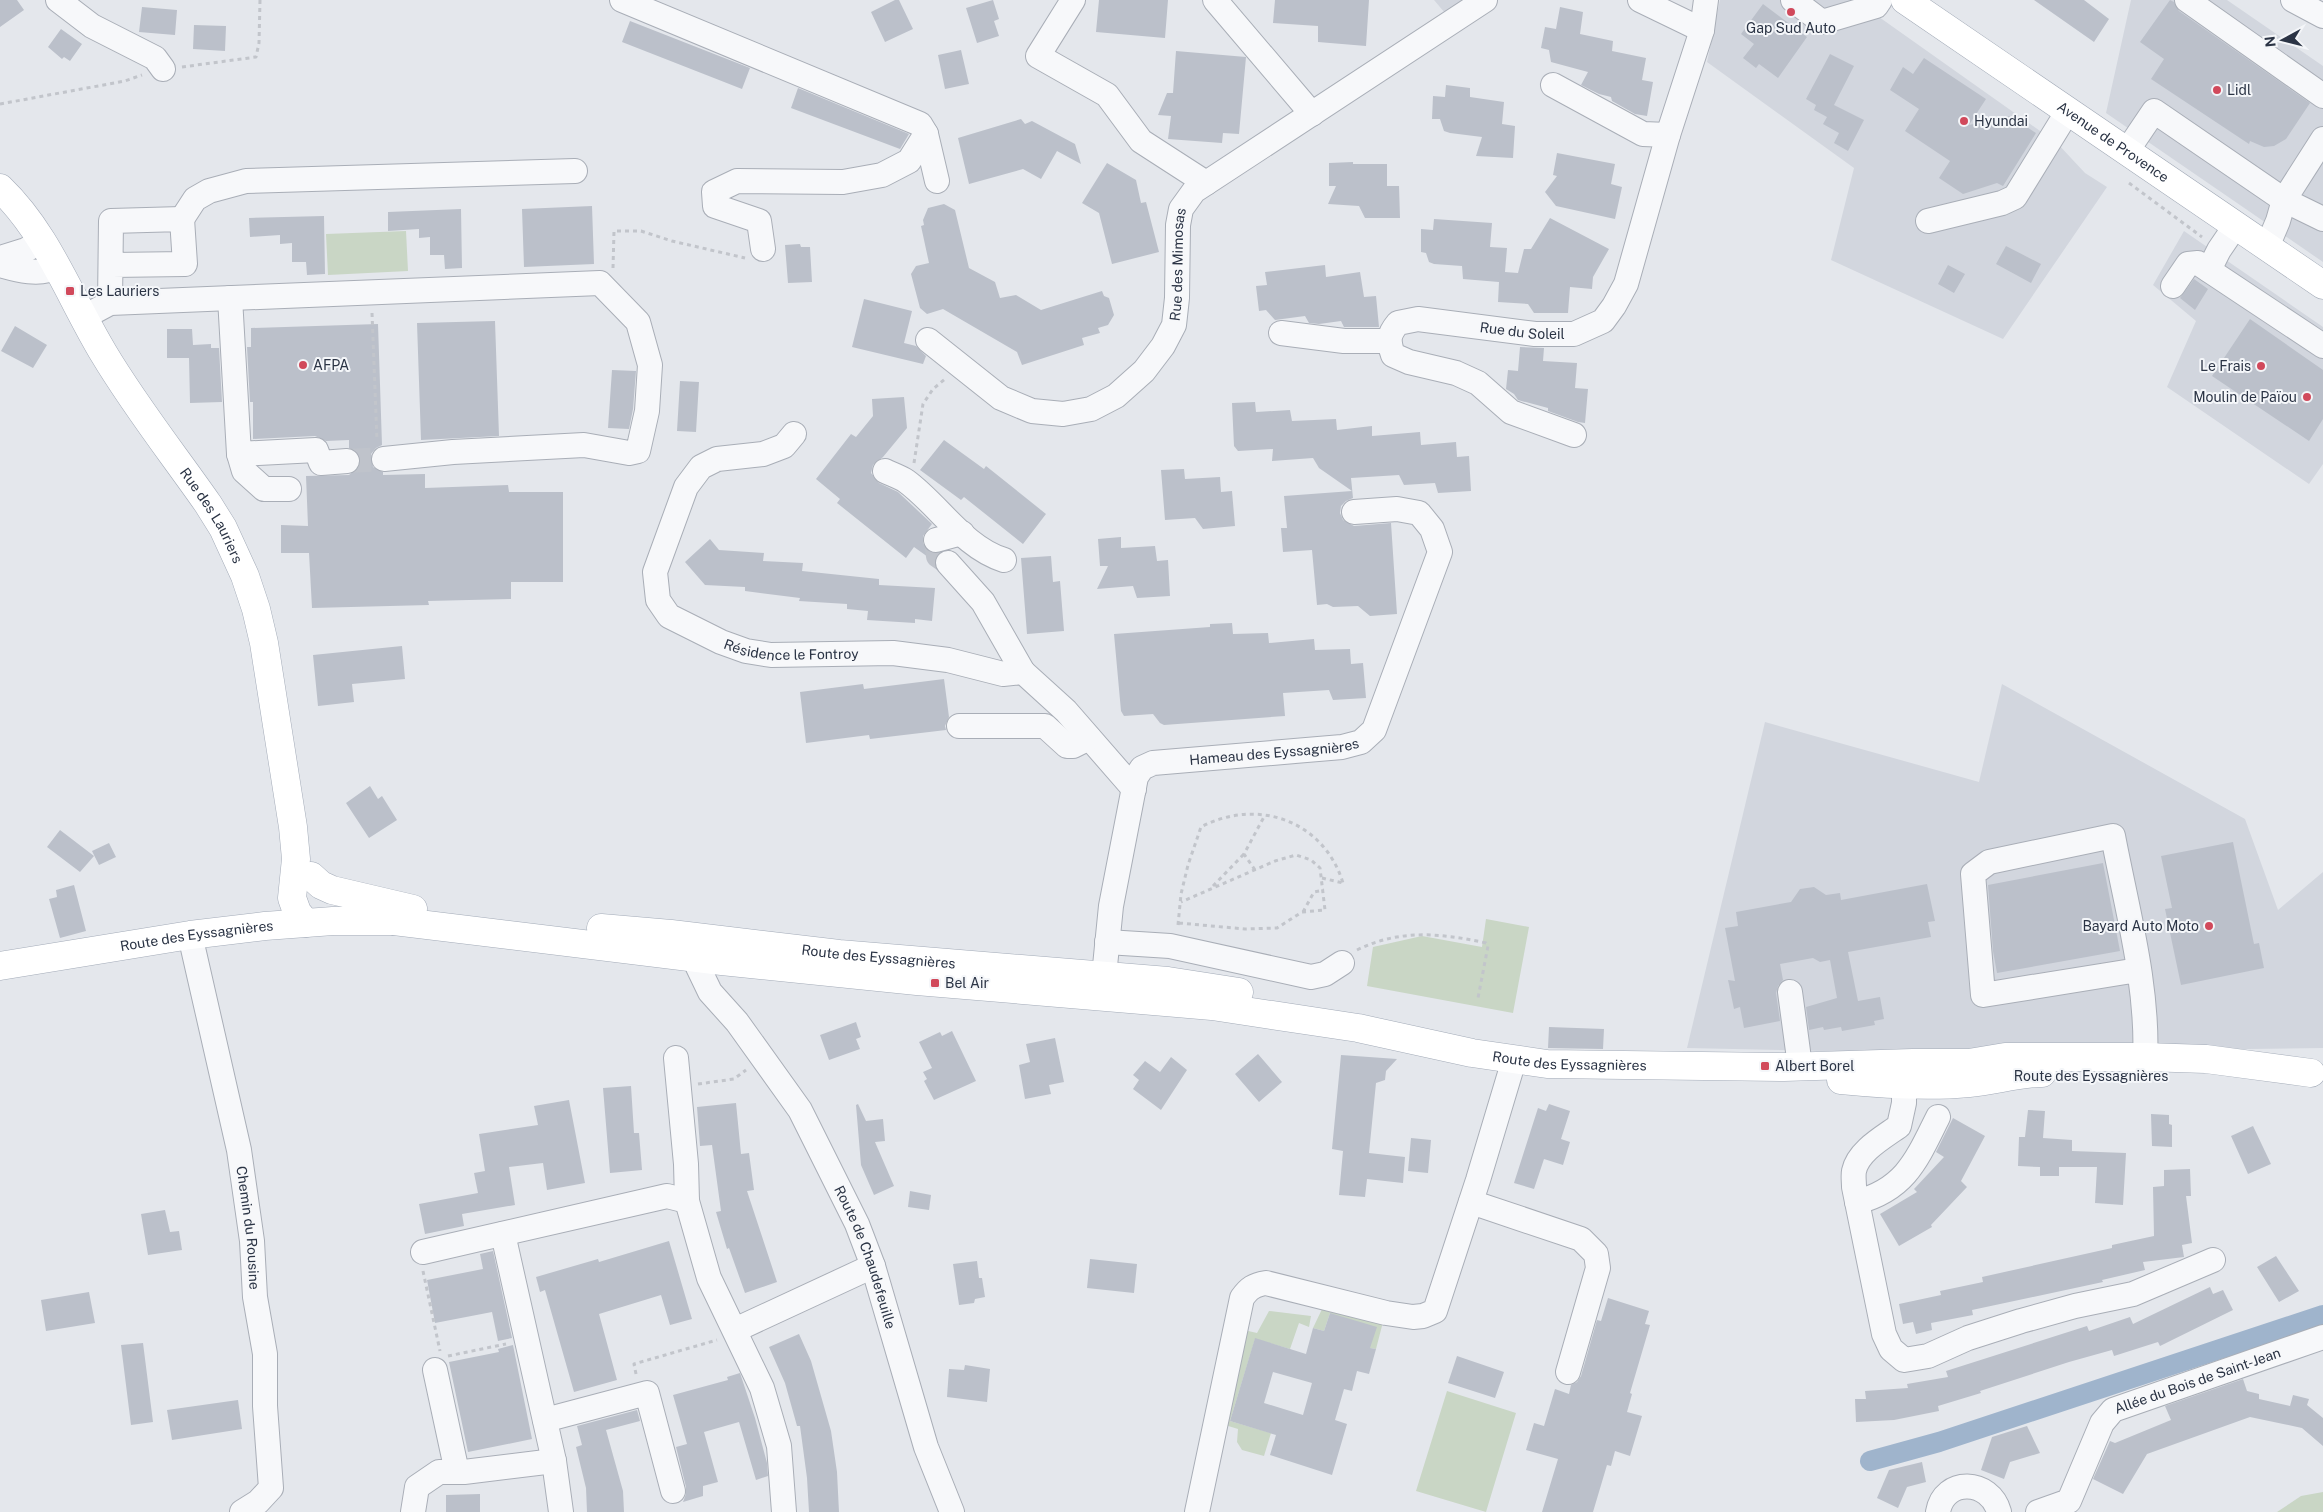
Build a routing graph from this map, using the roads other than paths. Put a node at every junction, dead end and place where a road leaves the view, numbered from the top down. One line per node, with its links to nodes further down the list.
1 (58, 0): 15 (street)
2 (622, 0): 20 (street)
3 (1073, 0): 26 (street)
4 (1215, 0): 19 (street)
5 (1484, 0): 19 (street, Rue des Mimosas)
6 (1640, 0): 14 (street)
7 (1706, 0): 14 (street, Rue du Soleil)
8 (1793, 0): 9 (street)
9 (1880, 0)
10 (1904, 0): 18 (main road, Avenue de Provence)
11 (2187, 0): 17 (street)
12 (2294, 0): 13 (street)
13 (2323, 16)
14 (1702, 30): 21 (street, Rue du Soleil)
15 (163, 69)
16 (1553, 85): 21 (street)
17 (2323, 96)
18 (2068, 111): 23 (main road, Avenue de Provence); 31 (street)
19 (1312, 114): 26 (street, Rue des Mimosas)
20 (926, 134): 25 (street); 35 (street)
21 (1668, 135): 48 (street, Rue du Soleil)
22 (2323, 139): 28 (street)
23 (2127, 151): 28 (street); 32 (main road, Avenue de Provence)
24 (575, 171): 29 (street)
25 (937, 181)
26 (1206, 184): 47 (street, Rue des Mimosas)
27 (0, 188): 33 (main road, Rue des Lauriers)
28 (2284, 200): 30 (street); 34 (street)
29 (182, 219): 39 (street); 39 (street)
30 (2323, 219)
31 (1928, 221)
32 (2236, 225): 34 (main road, Avenue de Provence); 37 (street)
33 (42, 240): 36 (street); 40 (main road, Rue des Lauriers)
34 (2267, 247): 41 (main road, Avenue de Provence)
35 (763, 249)
36 (0, 258)
37 (2214, 260): 42 (street); 49 (street)
38 (0, 265): 40 (street)
39 (112, 265): 44 (street)
40 (57, 267): 45 (main road, Rue des Lauriers)
41 (2323, 285)
42 (2173, 286)
43 (230, 298): 44 (street); 52 (street); 53 (street)
44 (110, 303): 45 (street)
45 (84, 317): 66 (main road, Rue des Lauriers)
46 (1281, 333): 48 (street)
47 (928, 340)
48 (1388, 341): 51 (street)
49 (2323, 346)
50 (794, 434): 62 (street, Résidence le Fontroy)
51 (1574, 435)
52 (239, 454): 54 (street); 56 (street)
53 (381, 455)
54 (347, 461)
55 (895, 476): 58 (street)
56 (288, 489)
57 (1354, 512): 65 (street, Hameau des Eyssagnières)
58 (962, 533): 59 (street); 60 (street)
59 (936, 540)
60 (1004, 560)
61 (948, 563): 62 (street)
62 (1023, 672): 64 (street)
63 (959, 726): 64 (street)
64 (1089, 738): 65 (street)
65 (1134, 789): 75 (street, Hameau des Eyssagnières)
66 (293, 827): 67 (main road); 68 (main road)
67 (311, 876): 69 (main road); 71 (main road)
68 (292, 898): 71 (main road); 72 (main road)
69 (469, 919): 70 (main road, Route des Eyssagnières); 73 (main road, Route des Eyssagnières)
70 (394, 921): 71 (main road, Route des Eyssagnières); 77 (main road, Route des Eyssagnières)
71 (306, 923): 72 (main road, Route des Eyssagnières)
72 (265, 926): 74 (main road, Route des Eyssagnières)
73 (671, 934): 76 (main road, Route des Eyssagnières); 77 (street)
74 (190, 935): 79 (main road, Route des Eyssagnières); 106 (street, Chemin du Rousine)
75 (1107, 942): 78 (street); 81 (street, Hameau des Eyssagnières)
76 (839, 954): 77 (street); 81 (main road, Route des Eyssagnières)
77 (710, 956): 81 (main road, Route des Eyssagnières); 96 (street, Route de Chaudefeuille)
78 (1342, 963)
79 (0, 966)
80 (2138, 970): 80 (street); 86 (street)
81 (1110, 986): 84 (main road, Route des Eyssagnières)
82 (1790, 992): 85 (street)
83 (676, 1058): 90 (street)
84 (1514, 1060): 85 (main road, Route des Eyssagnières); 91 (street)
85 (1792, 1066): 86 (main road, Route des Eyssagnières); 88 (main road, Route des Eyssagnières)
86 (2150, 1066): 87 (main road, Route des Eyssagnières); 88 (main road, Route des Eyssagnières)
87 (2317, 1073)
88 (1904, 1083): 92 (street)
89 (1938, 1117): 92 (street)
90 (687, 1201): 93 (street); 97 (street)
91 (1471, 1202): 100 (street); 111 (street)
92 (1857, 1202): 95 (street)
93 (503, 1234): 94 (street); 101 (street)
94 (423, 1252)
95 (2214, 1260)
96 (873, 1266): 97 (street); 110 (street, Route de Chaudefeuille)
97 (735, 1330): 109 (street)
98 (2323, 1336): 105 (street, Allée du Bois de Saint-Jean)
99 (435, 1370): 103 (street)
100 (1568, 1372)
101 (545, 1420): 102 (street); 104 (street)
102 (554, 1461): 103 (street); 108 (street)
103 (457, 1472): 107 (street)
104 (674, 1491)
105 (2071, 1507): 114 (street, Allée du Bois de Saint-Jean)
106 (242, 1512)
107 (413, 1512)
108 (561, 1512)
109 (784, 1512)
110 (952, 1512)
111 (1197, 1512)
112 (1938, 1512): 113 (street)
113 (1999, 1512)
114 (2038, 1512)

